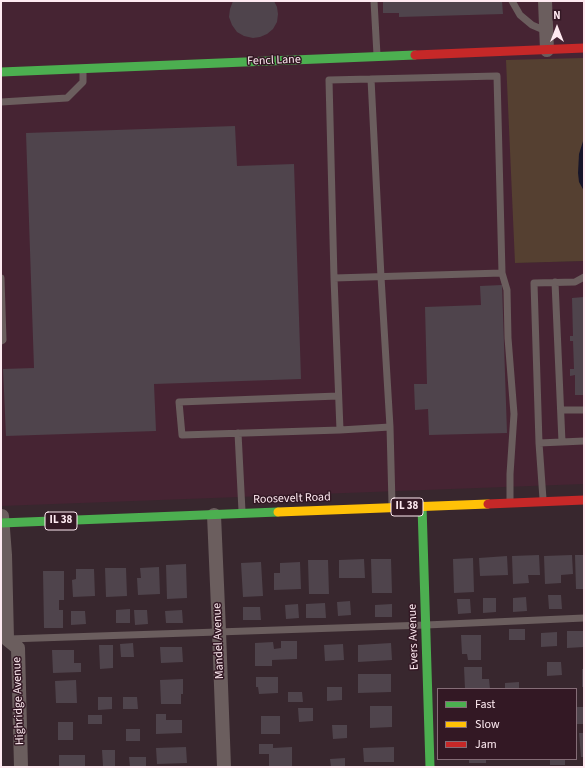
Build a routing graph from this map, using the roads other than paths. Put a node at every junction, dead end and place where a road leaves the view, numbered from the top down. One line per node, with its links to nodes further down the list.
1 (374, 1): 7 (lane)
2 (512, 1): 4 (lane)
3 (545, 1): 4 (street)
4 (546, 31): 6 (street)
5 (584, 48): 6 (street, Fencl Lane)
6 (547, 50): 7 (street, Fencl Lane)
7 (377, 57): 8 (street, Fencl Lane)
8 (83, 68): 9 (street, Fencl Lane); 11 (lane)
9 (1, 72)
10 (371, 79): 12 (lane); 13 (lane); 16 (lane)
11 (1, 102)
12 (502, 273): 13 (lane); 30 (lane)
13 (380, 277): 16 (lane); 22 (lane)
14 (584, 277): 17 (lane)
15 (1, 278): 18 (lane)
16 (334, 278): 19 (lane)
17 (555, 282): 20 (lane); 27 (lane)
18 (1, 341)
19 (338, 396): 23 (lane); 24 (lane)
20 (561, 410): 21 (lane); 26 (lane)
21 (584, 410)
22 (390, 428): 23 (lane); 32 (lane)
23 (340, 430): 24 (lane)
24 (238, 433): 33 (lane)
25 (584, 441): 26 (lane)
26 (562, 442): 27 (lane)
27 (539, 443): 29 (lane)
28 (584, 500): 29 (street, Roosevelt Road / IL 38)
29 (543, 501): 30 (street, Roosevelt Road / IL 38)
30 (510, 503): 31 (street, Roosevelt Road / IL 38)
31 (422, 506): 32 (street, Roosevelt Road / IL 38); 37 (street, Evers Avenue)
32 (392, 507): 33 (street, Roosevelt Road / IL 38)
33 (242, 513): 34 (street, Roosevelt Road / IL 38)
34 (214, 514): 35 (street, Roosevelt Road / IL 38); 38 (street, Mandel Avenue)
35 (2, 519): 39 (street)
36 (584, 618): 37 (lane)
37 (426, 625): 38 (lane); 42 (street, Evers Avenue)
38 (219, 631): 39 (lane); 41 (street, Mandel Avenue)
39 (3, 641): 40 (street, Highridge Avenue)
40 (21, 767)
41 (224, 767)
42 (430, 767)

